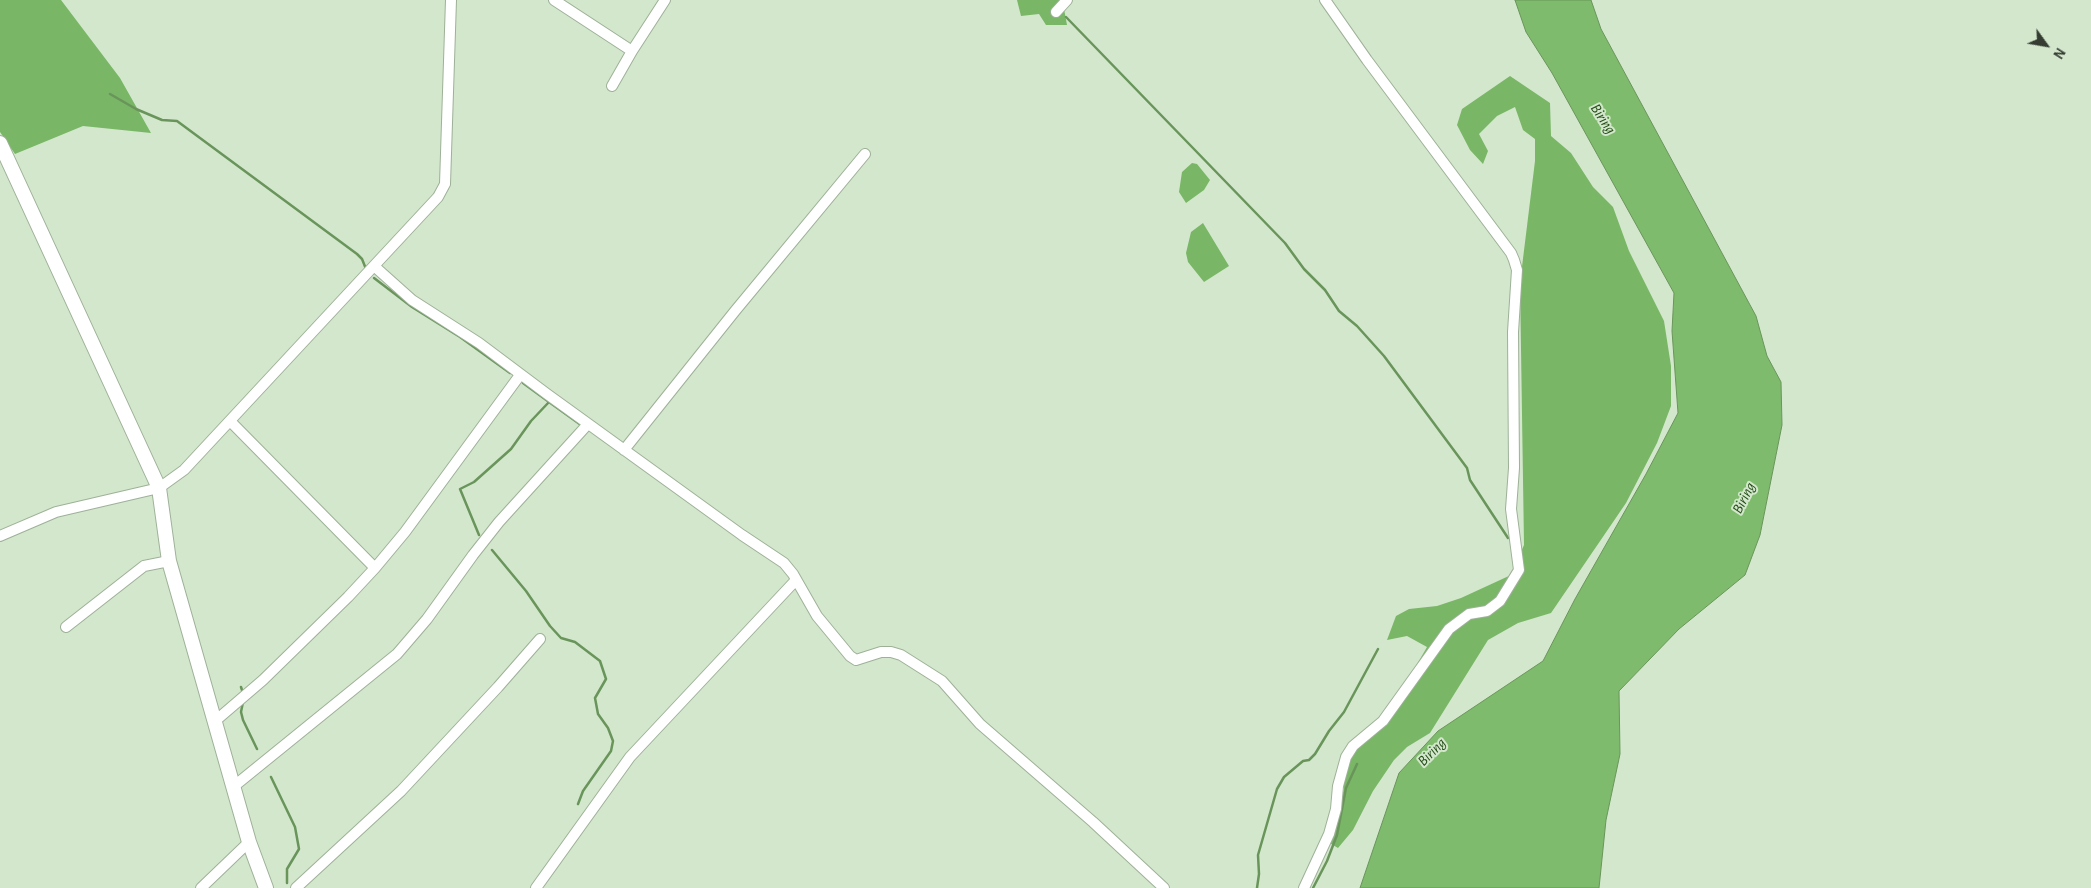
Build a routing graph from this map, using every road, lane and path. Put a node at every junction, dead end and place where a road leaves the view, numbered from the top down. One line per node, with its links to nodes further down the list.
1 (451, 0): 11 (street)
2 (554, 0): 7 (street)
3 (665, 0): 7 (street)
4 (1067, 0): 6 (street)
5 (1325, 0): 31 (street)
6 (1056, 12)
7 (632, 51): 8 (street)
8 (612, 86)
9 (0, 143): 16 (street)
10 (865, 154): 15 (street)
11 (374, 266): 12 (street); 13 (street)
12 (520, 375): 14 (street); 19 (street)
13 (230, 421): 16 (street); 19 (street)
14 (588, 424): 15 (street); 24 (street)
15 (624, 450): 20 (street)
16 (159, 488): 17 (street); 18 (street)
17 (0, 536)
18 (169, 561): 21 (street); 23 (street)
19 (375, 568): 23 (street)
20 (796, 580): 29 (street); 30 (street)
21 (66, 627)
22 (540, 639): 28 (street)
23 (214, 722): 24 (street)
24 (233, 787): 25 (street)
25 (249, 842): 26 (street); 27 (street)
26 (201, 888)
27 (266, 888)
28 (296, 888)
29 (536, 888)
30 (1164, 888)
31 (1304, 888)

